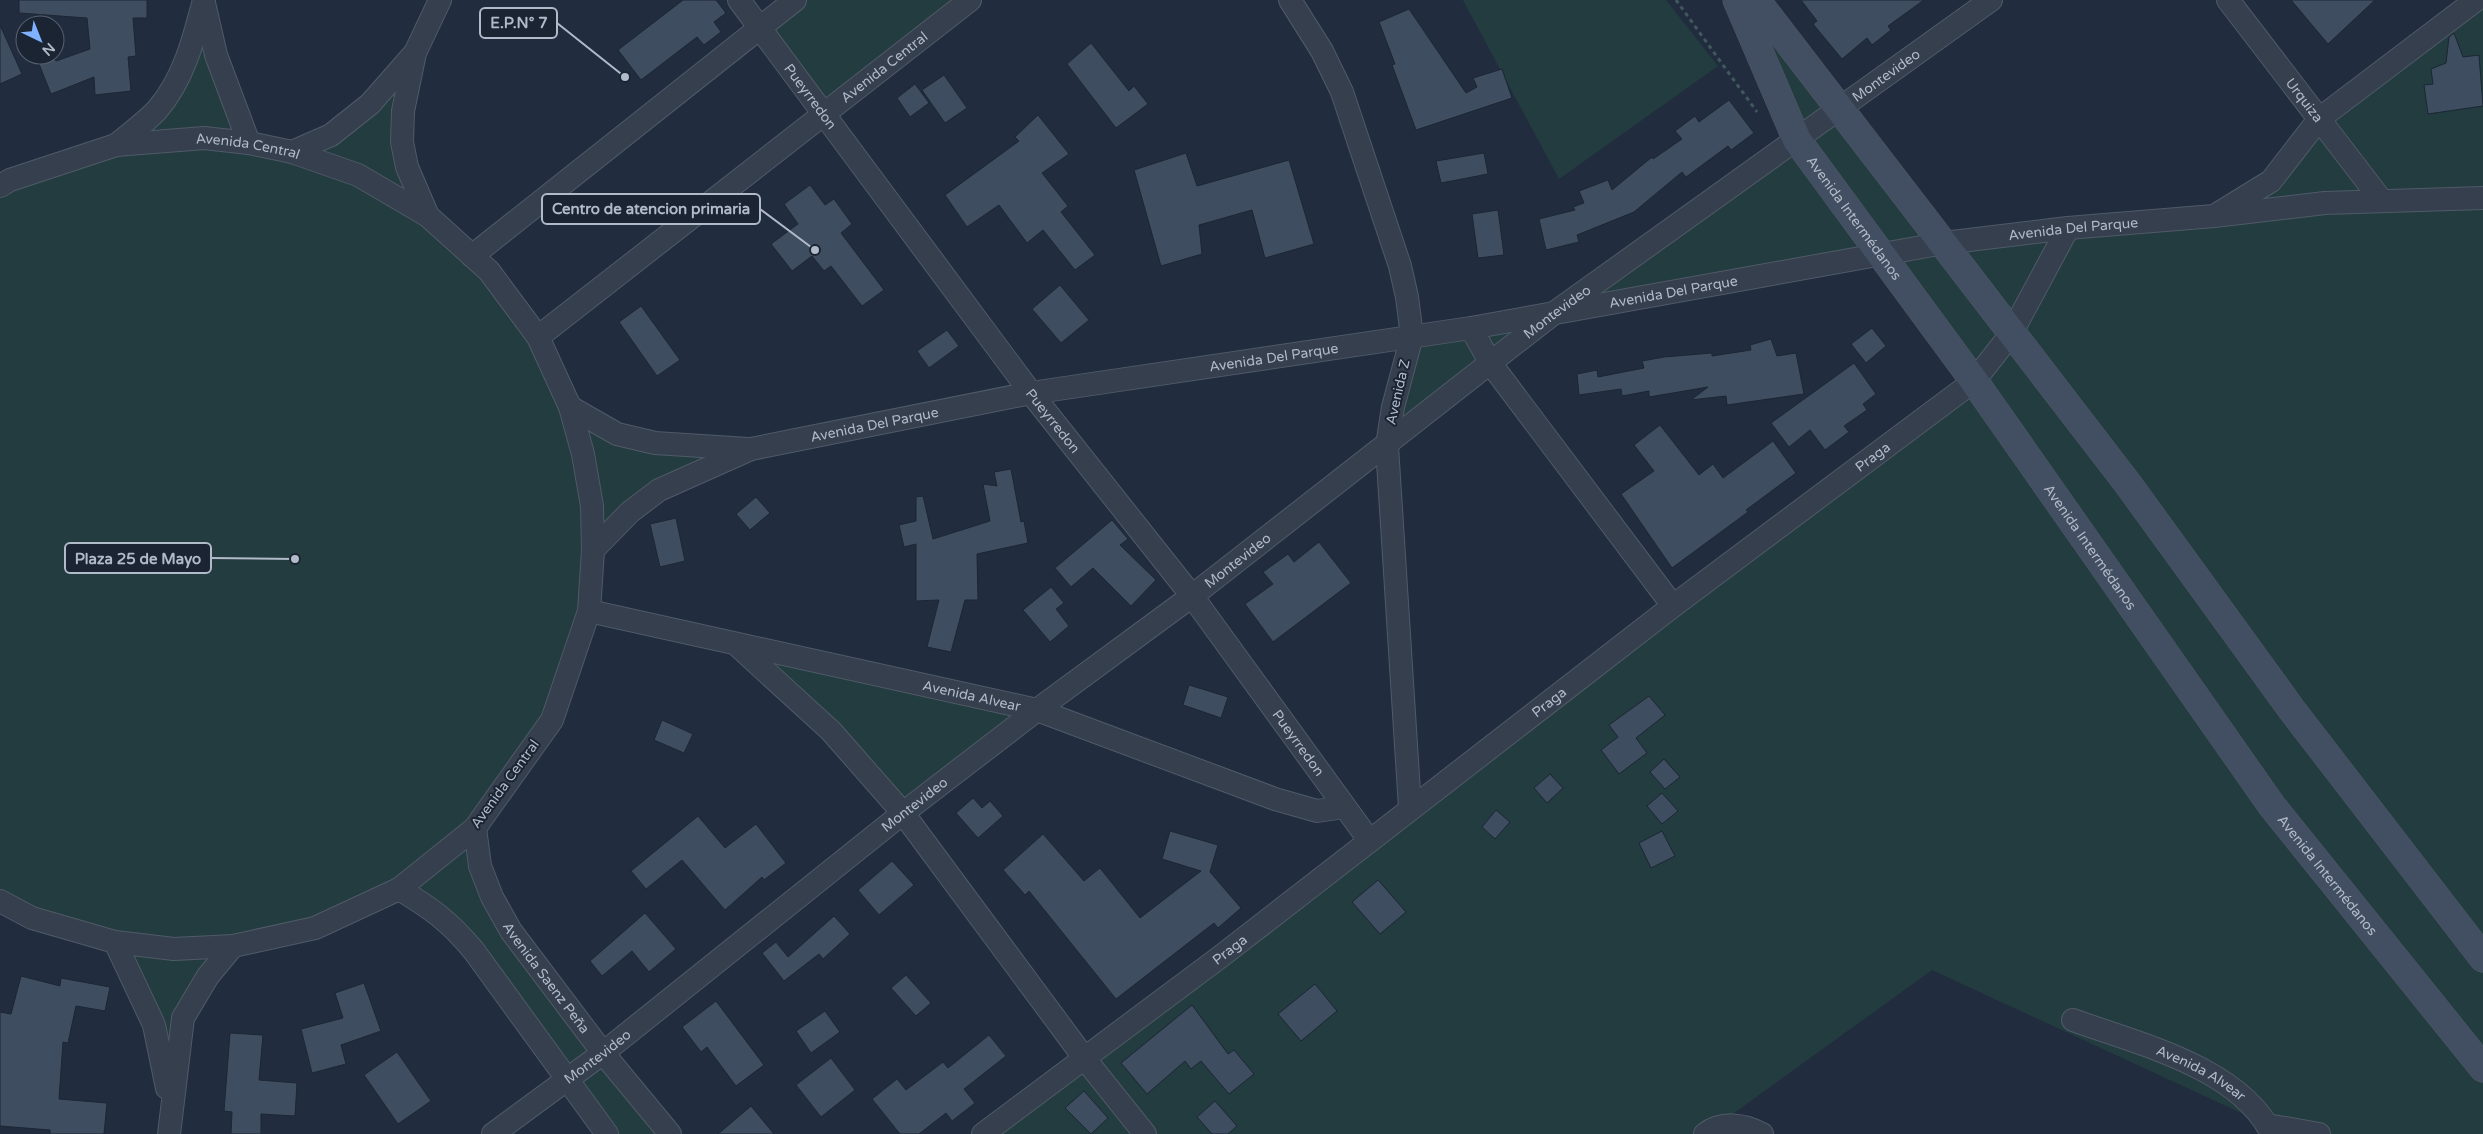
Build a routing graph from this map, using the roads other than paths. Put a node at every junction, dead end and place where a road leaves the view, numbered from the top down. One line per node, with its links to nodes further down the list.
1 (440, 0): 13 (street)
2 (739, 0): 12 (street, Pueyrredon)
3 (795, 0): 12 (street)
4 (970, 0): 15 (street, Avenida Central)
5 (1290, 0): 33 (street, Avenida Z)
6 (1737, 0): 17 (main road, Avenida Intermédanos)
7 (1756, 0): 14 (main road)
8 (1991, 0): 14 (street, Montevideo)
9 (2228, 0): 16 (street, Urquiza)
10 (2476, 0): 16 (street)
11 (204, 1): 18 (street); 19 (street)
12 (759, 27): 15 (street, Pueyrredon); 29 (street)
13 (415, 53): 20 (street); 24 (street)
14 (1841, 109): 17 (street, Montevideo); 27 (main road)
15 (824, 114): 34 (street, Avenida Central); 37 (street, Pueyrredon)
16 (2319, 119): 23 (street, Urquiza); 25 (street)
17 (1797, 140): 28 (main road, Avenida Intermédanos); 30 (street, Montevideo)
18 (249, 143): 19 (street, Avenida Central); 20 (street, Avenida Central)
19 (116, 145): 21 (street, Avenida Central)
20 (292, 152): 24 (street, Avenida Central)
21 (3, 182)
22 (2483, 198): 23 (street, Avenida Del Parque)
23 (2382, 201): 25 (street, Avenida Del Parque)
24 (428, 216): 29 (street, Avenida Central)
25 (2214, 216): 26 (street, Avenida Del Parque)
26 (2068, 228): 27 (street, Avenida Del Parque); 32 (street, Praga)
27 (1944, 243): 28 (street, Avenida Del Parque); 32 (main road)
28 (1882, 255): 30 (street, Avenida Del Parque); 36 (main road, Avenida Intermédanos)
29 (472, 256): 34 (street, Avenida Central)
30 (1554, 313): 31 (street, Avenida Del Parque); 35 (street, Montevideo)
31 (1471, 328): 33 (street, Avenida Del Parque); 35 (street)
32 (2011, 334): 36 (street, Praga); 56 (main road)
33 (1412, 336): 37 (street, Avenida Del Parque); 39 (street, Avenida Z)
34 (538, 337): 38 (street, Avenida Central)
35 (1491, 364): 39 (street, Montevideo); 43 (street)
36 (1974, 381): 43 (street, Praga); 60 (main road, Avenida Intermédanos)
37 (1031, 394): 40 (street, Avenida Del Parque); 42 (street, Pueyrredon)
38 (570, 407): 40 (street, Avenida Del Parque); 41 (street, Avenida Central)
39 (1387, 446): 42 (street, Montevideo); 48 (street, Avenida Z)
40 (751, 450): 41 (street, Avenida Del Parque)
41 (593, 550): 44 (street, Avenida Central)
42 (1192, 596): 46 (street, Montevideo); 47 (street, Pueyrredon)
43 (1673, 606): 48 (street, Praga)
44 (589, 611): 45 (street, Avenida Alvear); 50 (street, Avenida Central)
45 (737, 645): 46 (street, Avenida Alvear); 49 (street)
46 (1037, 710): 47 (street, Avenida Alvear); 49 (street, Montevideo)
47 (1344, 807): 51 (street, Pueyrredon)
48 (1410, 808): 51 (street, Praga)
49 (903, 813): 58 (street, Montevideo); 59 (street)
50 (475, 828): 52 (street, Avenida Central); 58 (street, Avenida Saenz Peña)
51 (1369, 840): 59 (street, Praga)
52 (399, 888): 55 (street, Avenida Central); 61 (street)
53 (0, 901): 54 (street, Avenida Central)
54 (115, 942): 55 (street, Avenida Central); 62 (street)
55 (233, 946): 62 (street)
56 (2483, 958)
57 (2073, 1020): 63 (street, Avenida Alvear)
58 (604, 1053): 61 (street, Montevideo); 68 (street, Avenida Saenz Peña)
59 (1085, 1059): 69 (street, Praga); 70 (street)
60 (2483, 1068)
61 (567, 1078): 66 (street, Montevideo); 67 (street)
62 (171, 1106): 65 (street)
63 (2270, 1130): 72 (street, Avenida Alvear)
64 (1709, 1131): 71 (street)
65 (169, 1134)
66 (493, 1134)
67 (608, 1134)
68 (670, 1134)
69 (983, 1134)
70 (1145, 1134)
71 (1762, 1134)
72 (2319, 1134)

